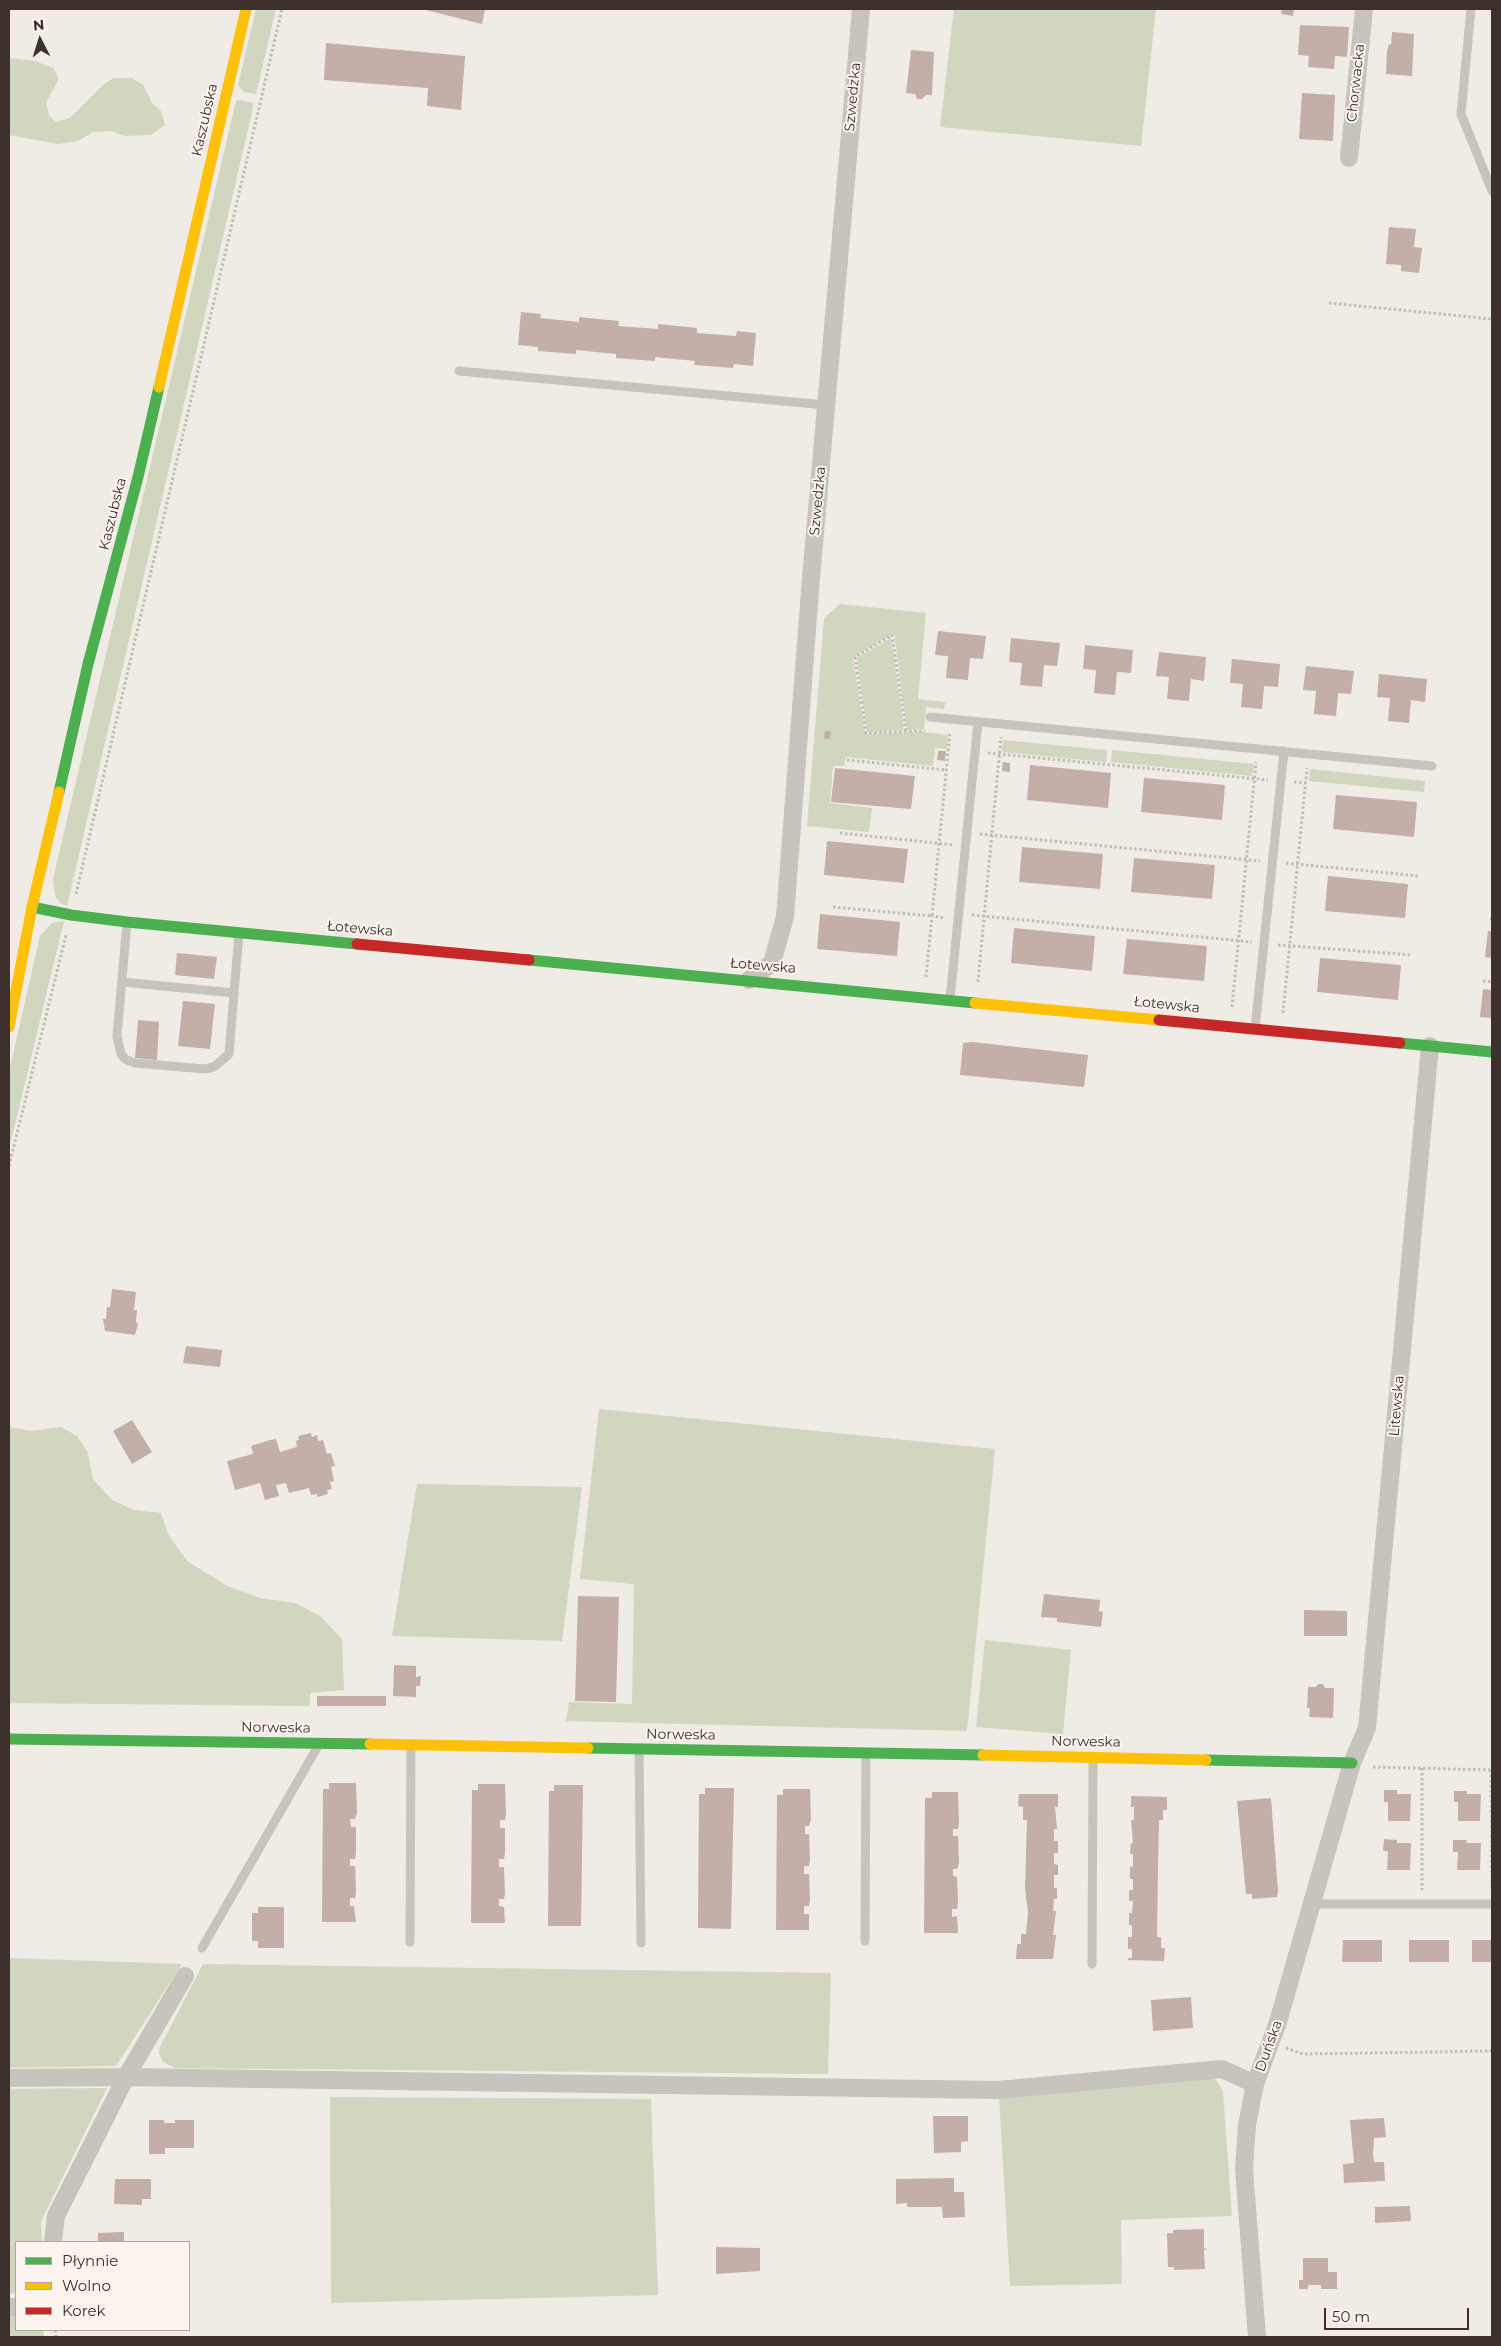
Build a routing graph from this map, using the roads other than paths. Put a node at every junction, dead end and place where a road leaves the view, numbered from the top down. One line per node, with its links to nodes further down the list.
1 (246, 9): 13 (street, Kaszubska)
2 (861, 9): 8 (street, Szwedzka)
3 (1364, 9): 5 (street, Chorwacka)
4 (1471, 9): 6 (lane)
5 (1349, 158)
6 (1492, 191)
7 (459, 371): 8 (lane)
8 (826, 405): 16 (street, Szwedzka)
9 (930, 717): 10 (lane)
10 (978, 722): 11 (lane); 19 (lane)
11 (1284, 751): 12 (lane); 21 (lane)
12 (1432, 766)
13 (32, 907): 14 (street, Łotewska); 20 (street, Kaszubska)
14 (128, 922): 15 (street, Łotewska); 17 (lane)
15 (239, 932): 16 (street, Łotewska); 18 (lane)
16 (749, 980): 19 (street, Łotewska)
17 (122, 982): 18 (lane); 18 (lane)
18 (234, 993)
19 (950, 999): 21 (street, Łotewska)
20 (9, 1028)
21 (1256, 1029): 22 (street, Łotewska)
22 (1430, 1046): 23 (street, Łotewska); 30 (street, Litewska)
23 (1492, 1052)
24 (9, 1739): 25 (street, Norweska)
25 (319, 1744): 26 (street, Norweska); 36 (lane)
26 (411, 1745): 27 (street, Norweska); 34 (lane)
27 (639, 1749): 28 (street, Norweska); 35 (lane)
28 (866, 1752): 29 (street, Norweska); 33 (lane)
29 (1093, 1758): 30 (street, Norweska); 37 (lane)
30 (1360, 1765): 31 (street, Duńska)
31 (1311, 1904): 32 (lane); 41 (street, Duńska)
32 (1492, 1904)
33 (865, 1941)
34 (410, 1942)
35 (641, 1943)
36 (202, 1948)
37 (1092, 1964)
38 (185, 1976): 39 (street)
39 (126, 2077): 40 (street); 41 (street); 42 (street)
40 (9, 2078)
41 (1255, 2084): 43 (street, Duńska)
42 (53, 2241)
43 (1257, 2337)

